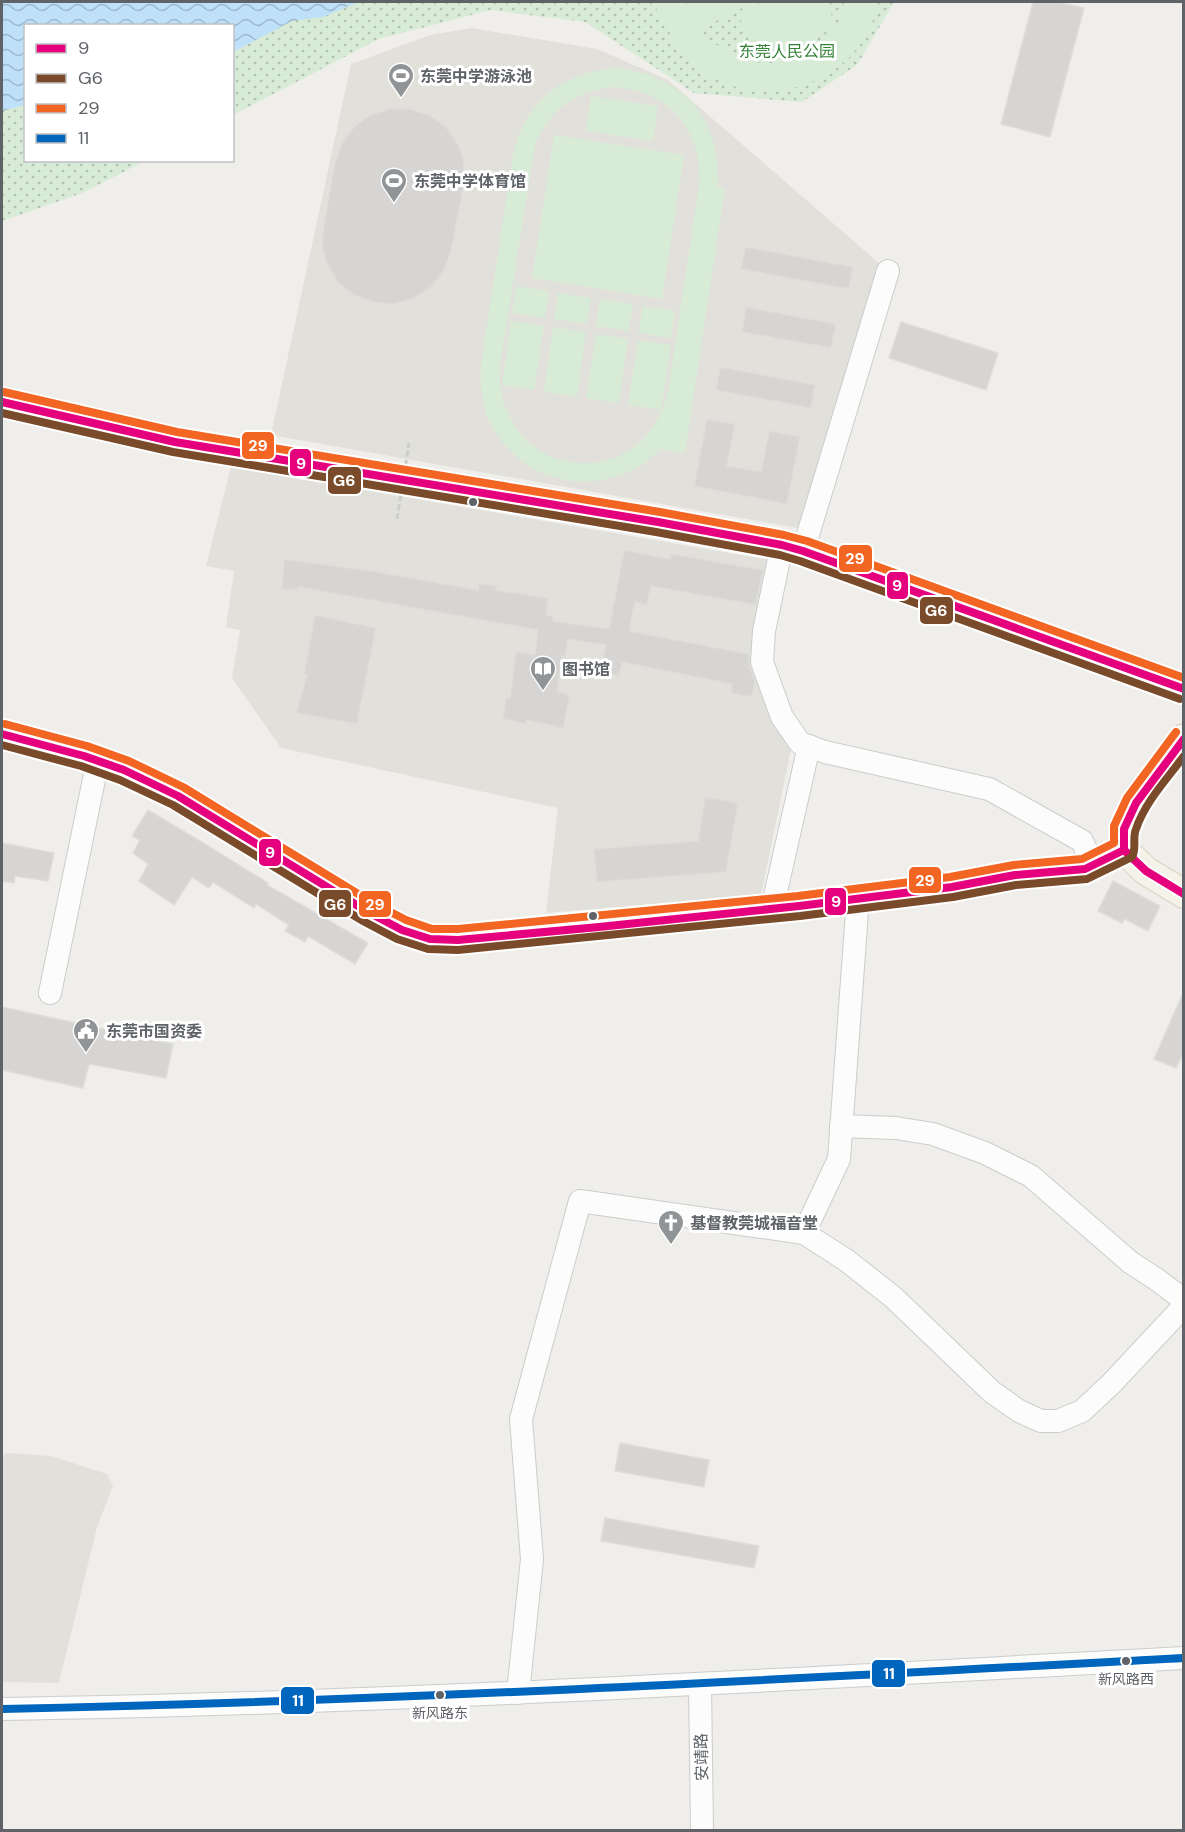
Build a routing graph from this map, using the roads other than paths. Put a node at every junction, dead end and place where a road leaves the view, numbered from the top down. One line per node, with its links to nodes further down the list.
1 (888, 272): 3 (street)
2 (2, 402): 3 (street)
3 (793, 548): 4 (street); 7 (street)
4 (1184, 689)
5 (2, 734): 8 (street)
6 (1184, 738): 9 (main road)
7 (809, 746): 10 (street); 13 (street)
8 (98, 760): 13 (street); 14 (street)
9 (1124, 850): 10 (street); 11 (main road)
10 (1085, 869): 12 (street)
11 (1184, 894)
12 (858, 898): 13 (street); 15 (street)
13 (772, 909)
14 (50, 993)
15 (841, 1126): 16 (street); 17 (street)
16 (804, 1233): 18 (street); 21 (street)
17 (1184, 1300)
18 (1184, 1306)
19 (1184, 1658): 20 (street)
20 (700, 1684): 21 (street); 23 (street, 安靖路)
21 (518, 1693): 22 (street)
22 (2, 1709)
23 (702, 1830)

